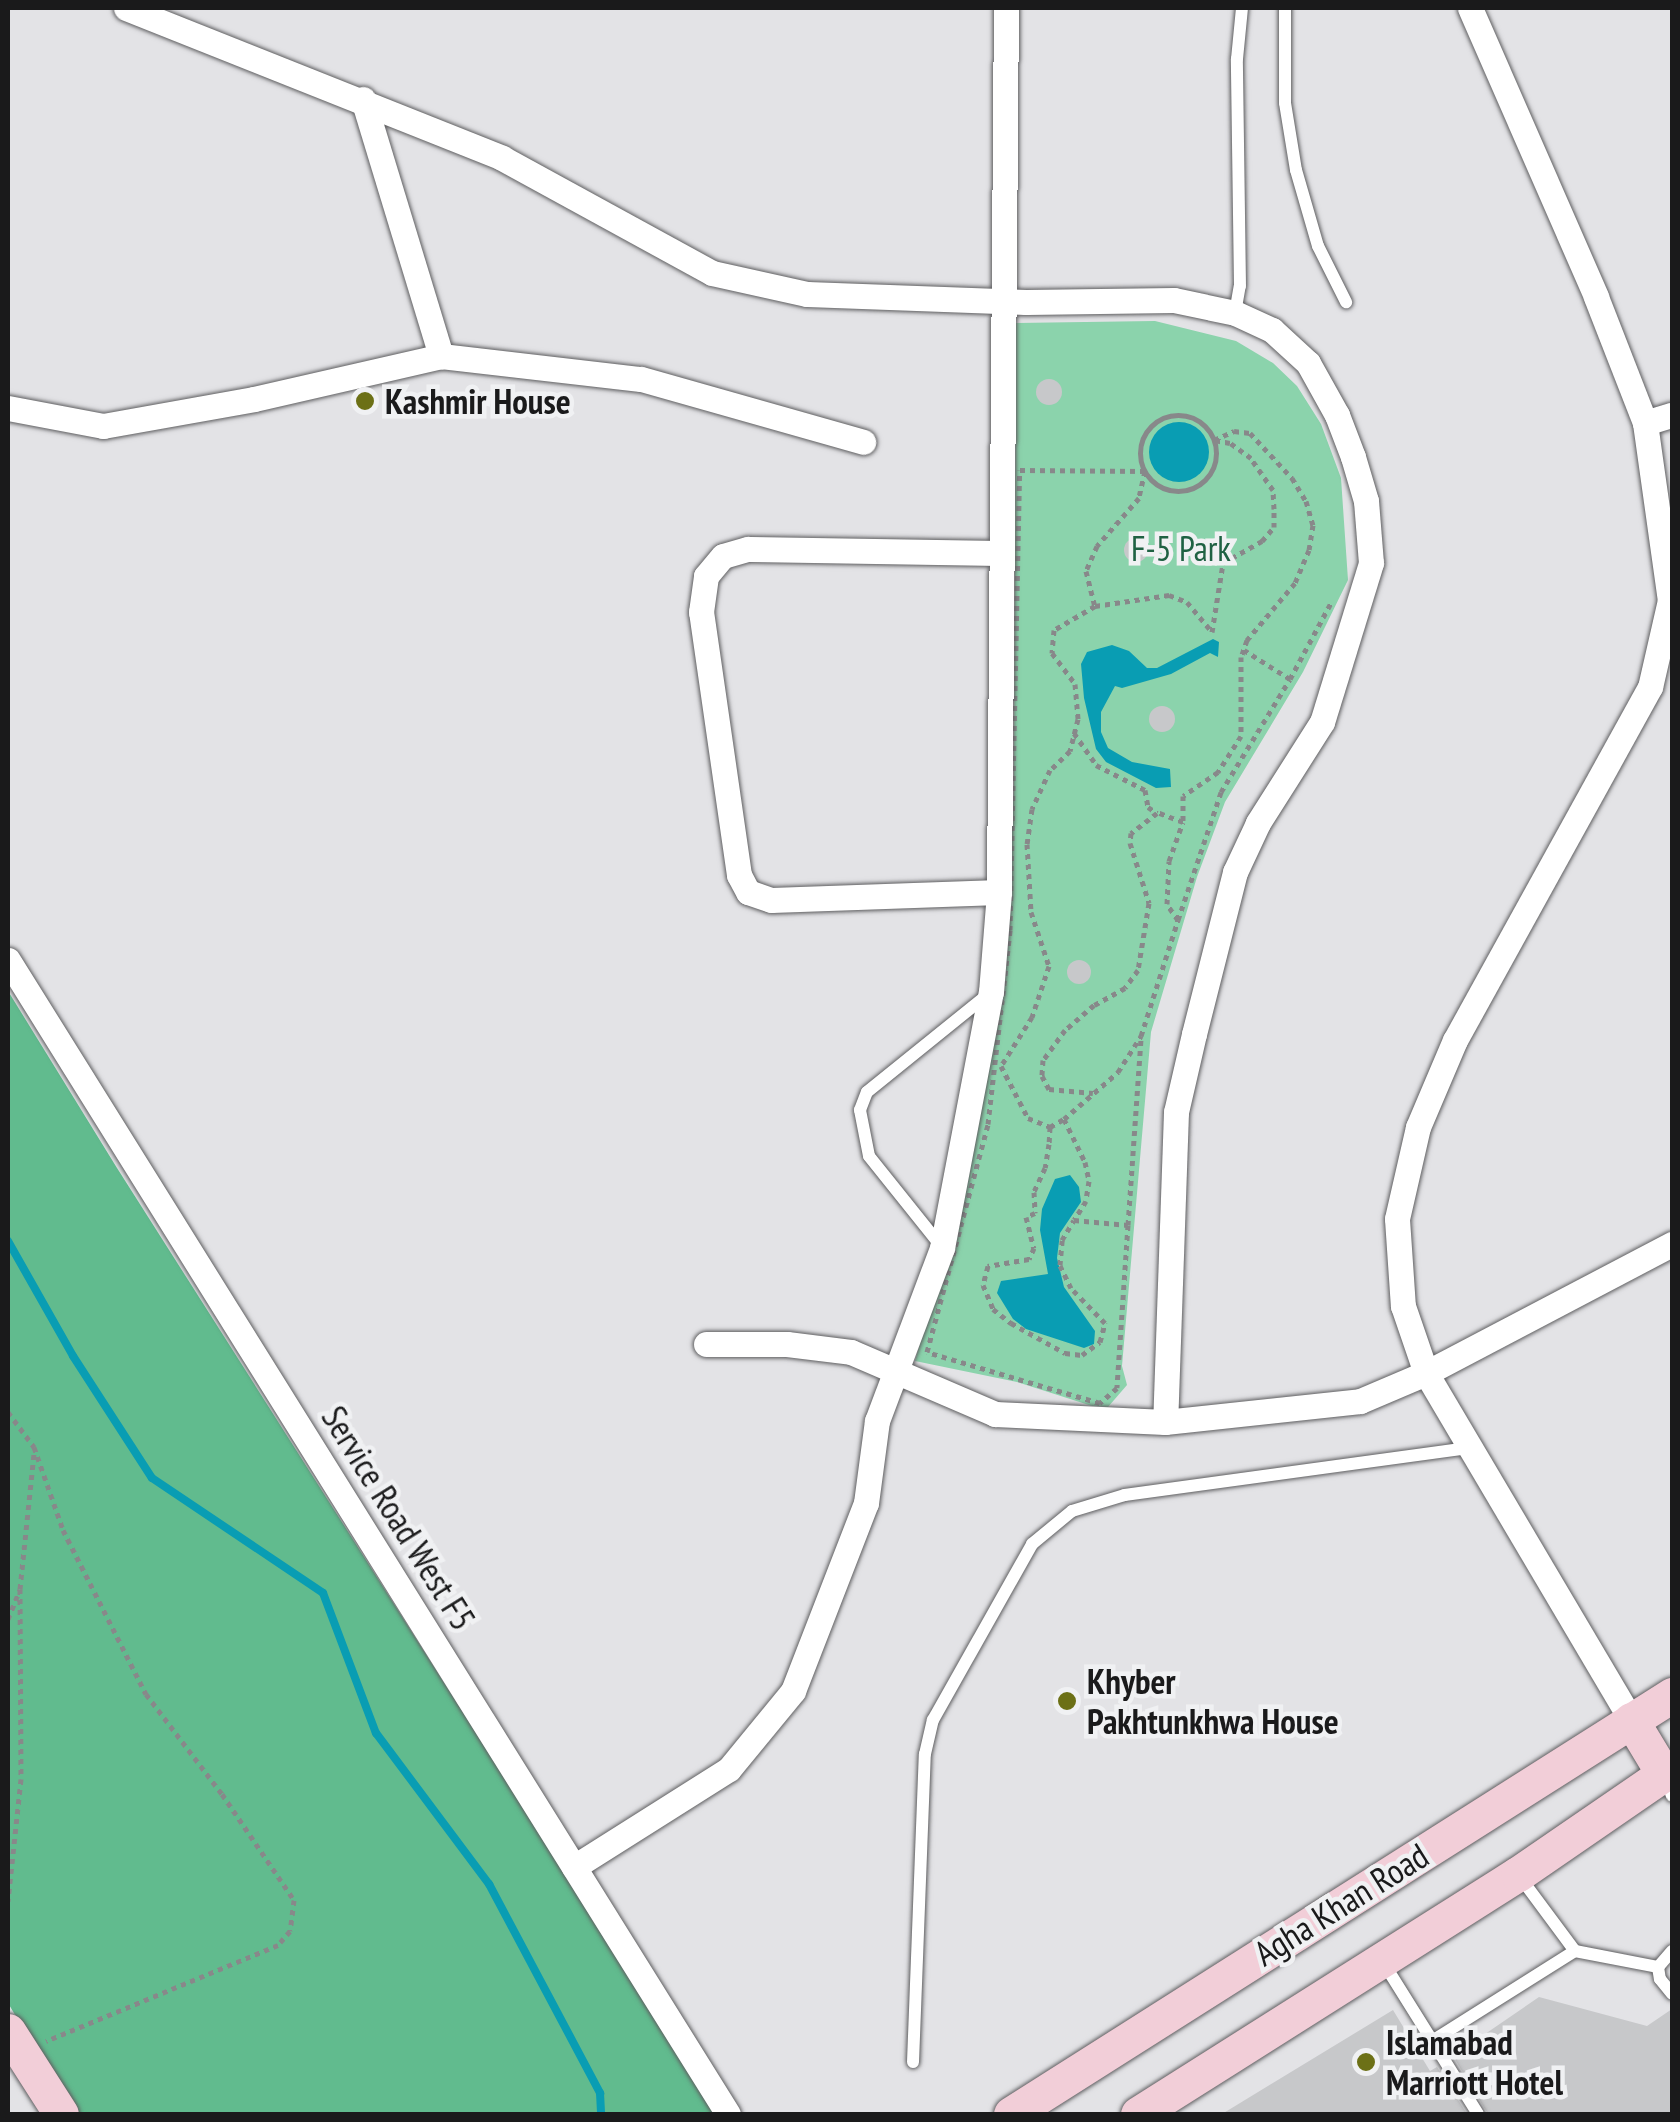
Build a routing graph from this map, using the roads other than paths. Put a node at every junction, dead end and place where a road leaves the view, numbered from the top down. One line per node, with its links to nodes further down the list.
1 (126, 8): 6 (street)
2 (1006, 8): 7 (street)
3 (1242, 8): 9 (lane)
4 (1285, 8): 8 (lane)
5 (1470, 8): 13 (street)
6 (364, 100): 7 (street); 10 (street)
7 (1001, 301): 9 (street); 15 (street)
8 (1346, 302)
9 (1235, 314): 24 (street)
10 (441, 356): 11 (street); 14 (street)
11 (8, 408)
12 (1672, 415): 13 (street)
13 (1644, 423): 22 (street)
14 (862, 442)
15 (1002, 553): 16 (street); 16 (street)
16 (998, 892): 18 (street)
17 (8, 960): 29 (street, Service Road West F5)
18 (991, 992): 20 (street); 20 (lane)
19 (1672, 1244): 22 (street)
20 (942, 1248): 23 (street)
21 (706, 1344): 23 (street)
22 (1426, 1373): 24 (street); 25 (street)
23 (895, 1374): 24 (street); 29 (street)
24 (1165, 1422)
25 (1468, 1448): 27 (street); 38 (lane)
26 (1672, 1695): 27 (street, Agha Khan Road)
27 (1631, 1720): 28 (street); 41 (street, Agha Khan Road)
28 (1669, 1779): 30 (street, Agha Khan Road)
29 (574, 1867): 40 (street, Service Road West F5)
30 (1518, 1874): 32 (lane); 33 (street, Agha Khan Road)
31 (1672, 1950): 34 (lane)
32 (1575, 1951): 34 (lane); 36 (lane)
33 (1382, 1960): 36 (lane); 42 (street, Agha Khan Road)
34 (1658, 1967): 35 (lane)
35 (1672, 1994)
36 (1432, 2041): 43 (lane)
37 (14, 2042): 39 (street)
38 (913, 2062)
39 (61, 2114)
40 (728, 2114)
41 (1011, 2114)
42 (1138, 2114)
43 (1478, 2114)

